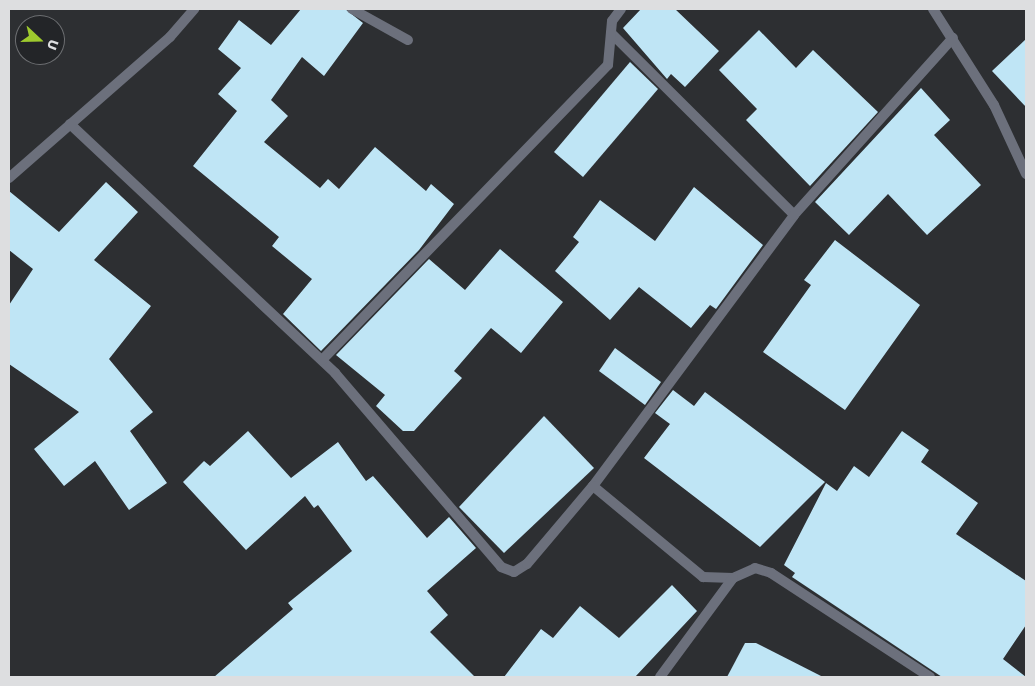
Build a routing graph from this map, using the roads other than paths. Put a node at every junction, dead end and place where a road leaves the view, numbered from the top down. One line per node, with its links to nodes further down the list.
1 (194, 9): 8 (street)
2 (352, 9): 7 (street)
3 (933, 9): 6 (street)
4 (616, 10): 5 (street)
5 (611, 33): 11 (street); 12 (street)
6 (953, 38): 9 (street); 11 (street)
7 (408, 40)
8 (70, 124): 10 (street); 12 (street)
9 (1026, 174)
10 (9, 178)
11 (794, 215): 13 (street)
12 (322, 360): 13 (street)
13 (592, 486): 14 (street)
14 (733, 578): 15 (street); 16 (street)
15 (660, 677)
16 (930, 677)

